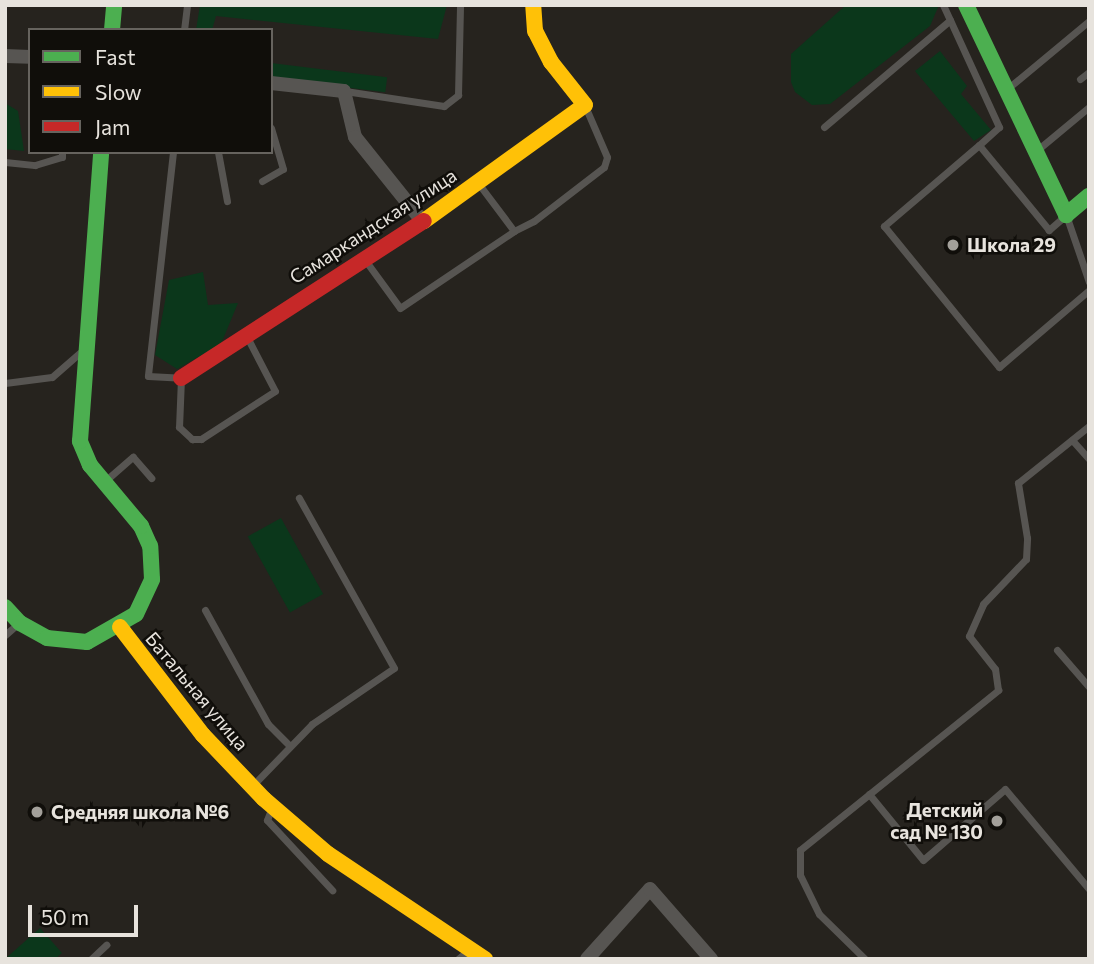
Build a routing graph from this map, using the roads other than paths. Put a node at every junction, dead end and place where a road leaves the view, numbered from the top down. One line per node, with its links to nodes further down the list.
1 (114, 5): 9 (street)
2 (187, 5): 10 (lane)
3 (460, 5): 17 (lane)
4 (533, 5): 18 (street)
5 (943, 5): 7 (lane)
6 (966, 5): 16 (street)
7 (950, 20): 20 (lane); 22 (lane)
8 (1089, 21): 16 (lane)
9 (112, 28)
10 (184, 28)
11 (5, 56): 12 (street)
12 (28, 57)
13 (1089, 72): 14 (lane)
14 (1080, 79)
15 (273, 83): 17 (street)
16 (1006, 89): 23 (street)
17 (345, 91): 34 (street)
18 (584, 105): 30 (street, Самаркандская улица); 35 (lane)
19 (1089, 107): 23 (lane)
20 (824, 127)
21 (273, 135): 29 (lane)
22 (979, 145): 33 (lane); 38 (lane)
23 (1036, 152): 33 (street)
24 (62, 154): 28 (lane)
25 (102, 154): 40 (street, Батальная улица)
26 (173, 154): 41 (lane)
27 (218, 154): 32 (lane)
28 (5, 162)
29 (262, 181)
30 (478, 183): 34 (street, Самаркандская улица); 35 (lane)
31 (1089, 196): 33 (street)
32 (227, 201)
33 (1066, 215): 37 (lane)
34 (423, 222): 36 (street, Самаркандская улица)
35 (514, 231): 36 (lane)
36 (363, 258): 39 (street, Самаркандская улица)
37 (1089, 282)
38 (1089, 290)
39 (246, 335): 41 (street, Самаркандская улица); 41 (lane)
40 (86, 344): 42 (lane); 47 (street, Батальная улица)
41 (181, 378)
42 (7, 383)
43 (1089, 426): 44 (lane)
44 (1072, 439): 45 (lane); 58 (lane)
45 (1089, 459)
46 (151, 478): 47 (lane)
47 (105, 482): 52 (street, Батальная улица)
48 (299, 498): 56 (lane)
49 (5, 607): 51 (street)
50 (205, 610): 56 (lane)
51 (20, 623): 52 (street); 53 (lane)
52 (120, 627): 57 (street, Батальная улица)
53 (5, 635)
54 (1057, 650): 55 (lane)
55 (1089, 687)
56 (290, 746): 57 (lane)
57 (251, 786): 59 (street, Батальная улица)
58 (869, 794): 60 (lane); 68 (lane)
59 (273, 806): 61 (lane); 63 (street, Батальная улица)
60 (1089, 889)
61 (332, 890)
62 (106, 945): 64 (lane)
63 (464, 954): 65 (street, Батальная улица)
64 (92, 959)
65 (485, 959)
66 (587, 959): 67 (street)
67 (711, 959)
68 (864, 959)

